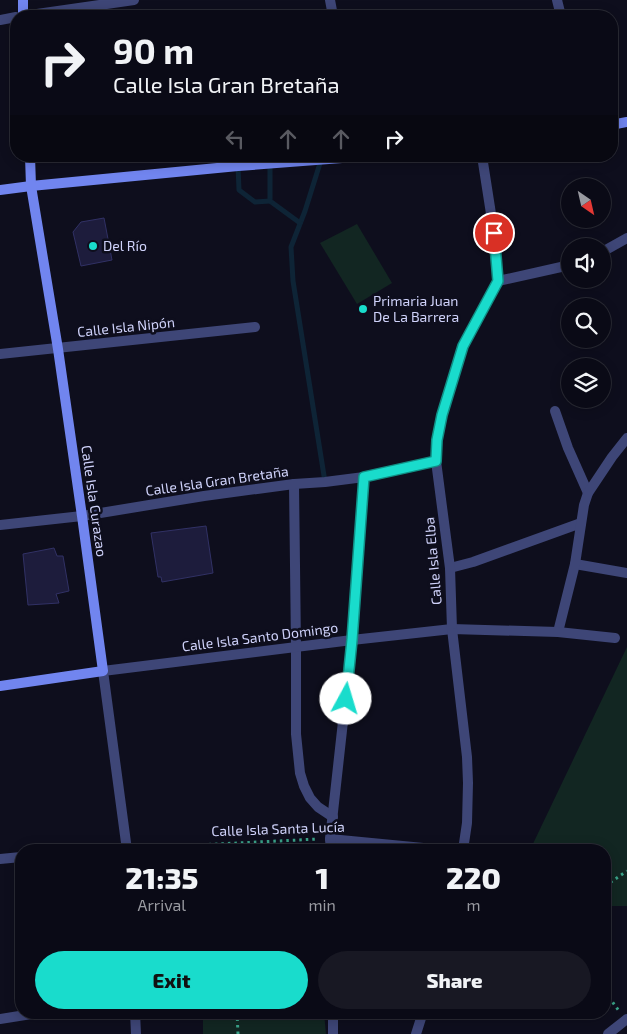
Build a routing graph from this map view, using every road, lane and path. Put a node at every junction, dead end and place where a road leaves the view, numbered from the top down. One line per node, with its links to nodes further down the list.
1 (134, 0): 2 (street)
2 (65, 10)
3 (30, 162): 6 (street, Calle Isla Curazao)
4 (290, 162): 6 (street)
5 (483, 162): 11 (street)
6 (31, 186): 7 (street); 13 (street, Calle Isla Curazao)
7 (0, 190)
8 (627, 238): 9 (street)
9 (611, 247)
10 (561, 267): 11 (street)
11 (498, 281): 17 (street, Calle Isla Elba)
12 (255, 327): 13 (street, Calle Isla Nipón)
13 (58, 349): 14 (street, Calle Isla Nipón); 21 (street, Calle Isla Curazao)
14 (0, 354)
15 (555, 411): 20 (street)
16 (627, 438): 20 (street)
17 (436, 461): 18 (street, Calle Isla Gran Bretaña); 25 (street, Calle Isla Elba)
18 (364, 477): 19 (street, Calle Isla Gran Bretaña); 30 (street)
19 (294, 484): 21 (street, Calle Isla Gran Bretaña); 31 (street)
20 (588, 493): 22 (street)
21 (82, 516): 23 (street, Calle Isla Gran Bretaña); 32 (street, Calle Isla Curazao)
22 (581, 523): 24 (street); 25 (street)
23 (0, 525)
24 (575, 564): 26 (street); 28 (street)
25 (450, 568): 27 (street, Calle Isla Elba)
26 (627, 573)
27 (452, 629): 28 (street, Calle Isla Santo Domingo); 30 (street, Calle Isla Santo Domingo); 40 (street, Calle Isla Elba)
28 (558, 632): 29 (street, Calle Isla Santo Domingo)
29 (615, 638)
30 (352, 640): 31 (street, Calle Isla Santo Domingo); 34 (street)
31 (296, 647): 32 (street, Calle Isla Santo Domingo); 34 (street)
32 (103, 671): 33 (street, Calle Isla Santo Domingo); 36 (street, Calle Isla Curazao)
33 (0, 686)
34 (333, 817): 35 (street)
35 (330, 839): 37 (path, Calle Isla Santa Lucía); 38 (street); 39 (street, Calle Isla Santa Lucía)
36 (126, 844)
37 (228, 844)
38 (330, 844)
39 (382, 844)
40 (464, 844)
41 (15, 859): 42 (street)
42 (0, 860)
43 (627, 872): 44 (path)
44 (611, 882)
45 (611, 1000): 52 (path)
46 (15, 1017): 47 (street)
47 (0, 1019)
48 (135, 1019): 53 (street)
49 (238, 1019): 54 (path)
50 (333, 1019): 55 (street)
51 (421, 1019): 56 (street)
52 (626, 1020): 57 (street)
53 (136, 1034)
54 (238, 1034)
55 (333, 1034)
56 (416, 1034)
57 (608, 1034)

